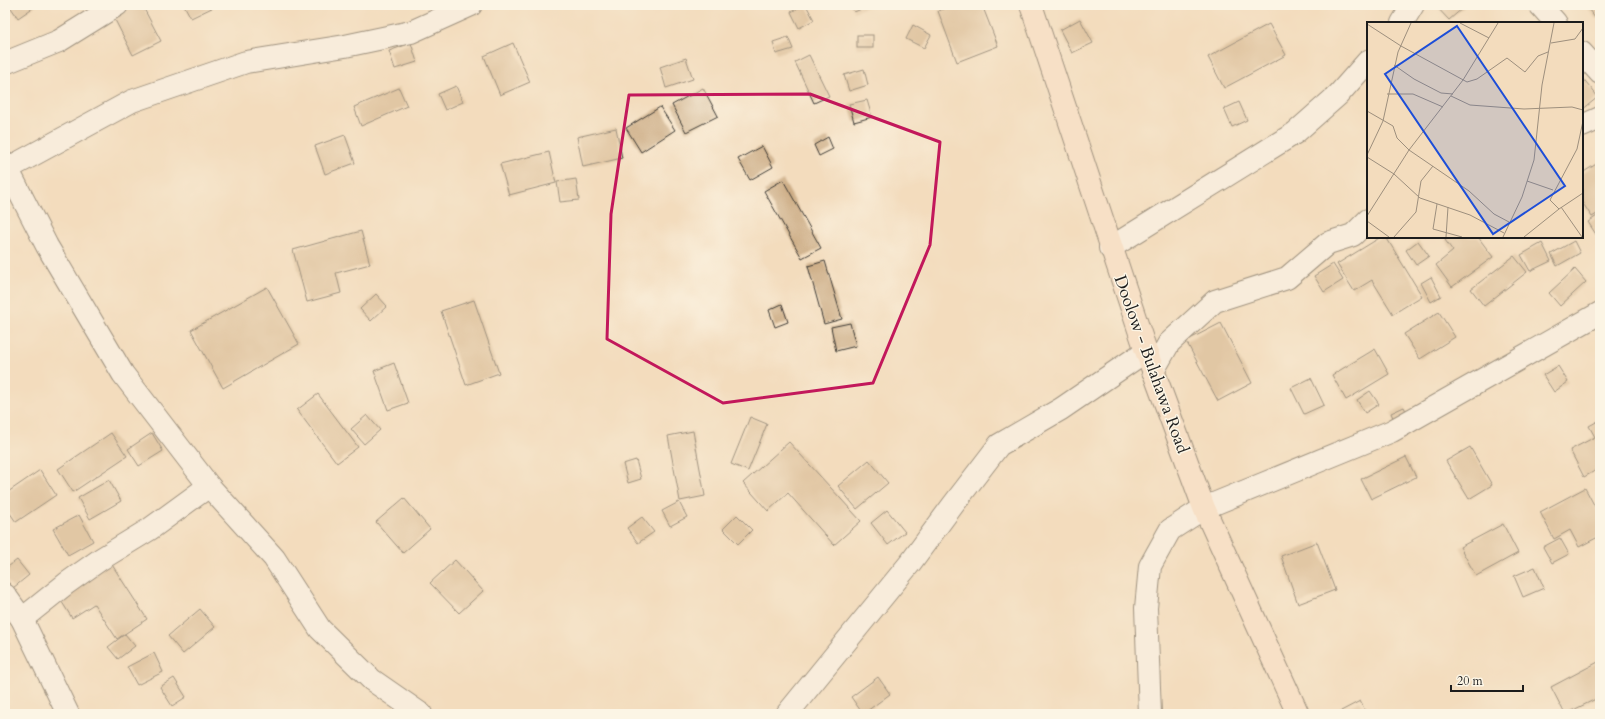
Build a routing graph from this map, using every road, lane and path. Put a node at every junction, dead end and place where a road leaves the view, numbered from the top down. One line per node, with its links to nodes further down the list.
1 (117, 5): 10 (street)
2 (471, 5): 14 (street)
3 (1031, 5): 16 (main road, Doolow - Bulahawa Road)
4 (1413, 5): 6 (street)
5 (1540, 5): 7 (street)
6 (1403, 22)
7 (1555, 22)
8 (1583, 54): 11 (street)
9 (1367, 62): 16 (street)
10 (5, 63)
11 (1600, 73)
12 (1600, 118): 13 (street)
13 (1583, 126)
14 (6, 166): 19 (street)
15 (1367, 221): 18 (street)
16 (1110, 248): 18 (main road, Doolow - Bulahawa Road)
17 (1600, 313): 20 (street)
18 (1149, 361): 20 (main road, Doolow - Bulahawa Road); 25 (street)
19 (209, 486): 22 (street); 24 (street)
20 (1204, 508): 26 (street); 27 (main road, Doolow - Bulahawa Road)
21 (5, 595): 22 (street)
22 (22, 619): 23 (street)
23 (68, 714)
24 (421, 714)
25 (786, 714)
26 (1150, 714)
27 (1298, 714)

